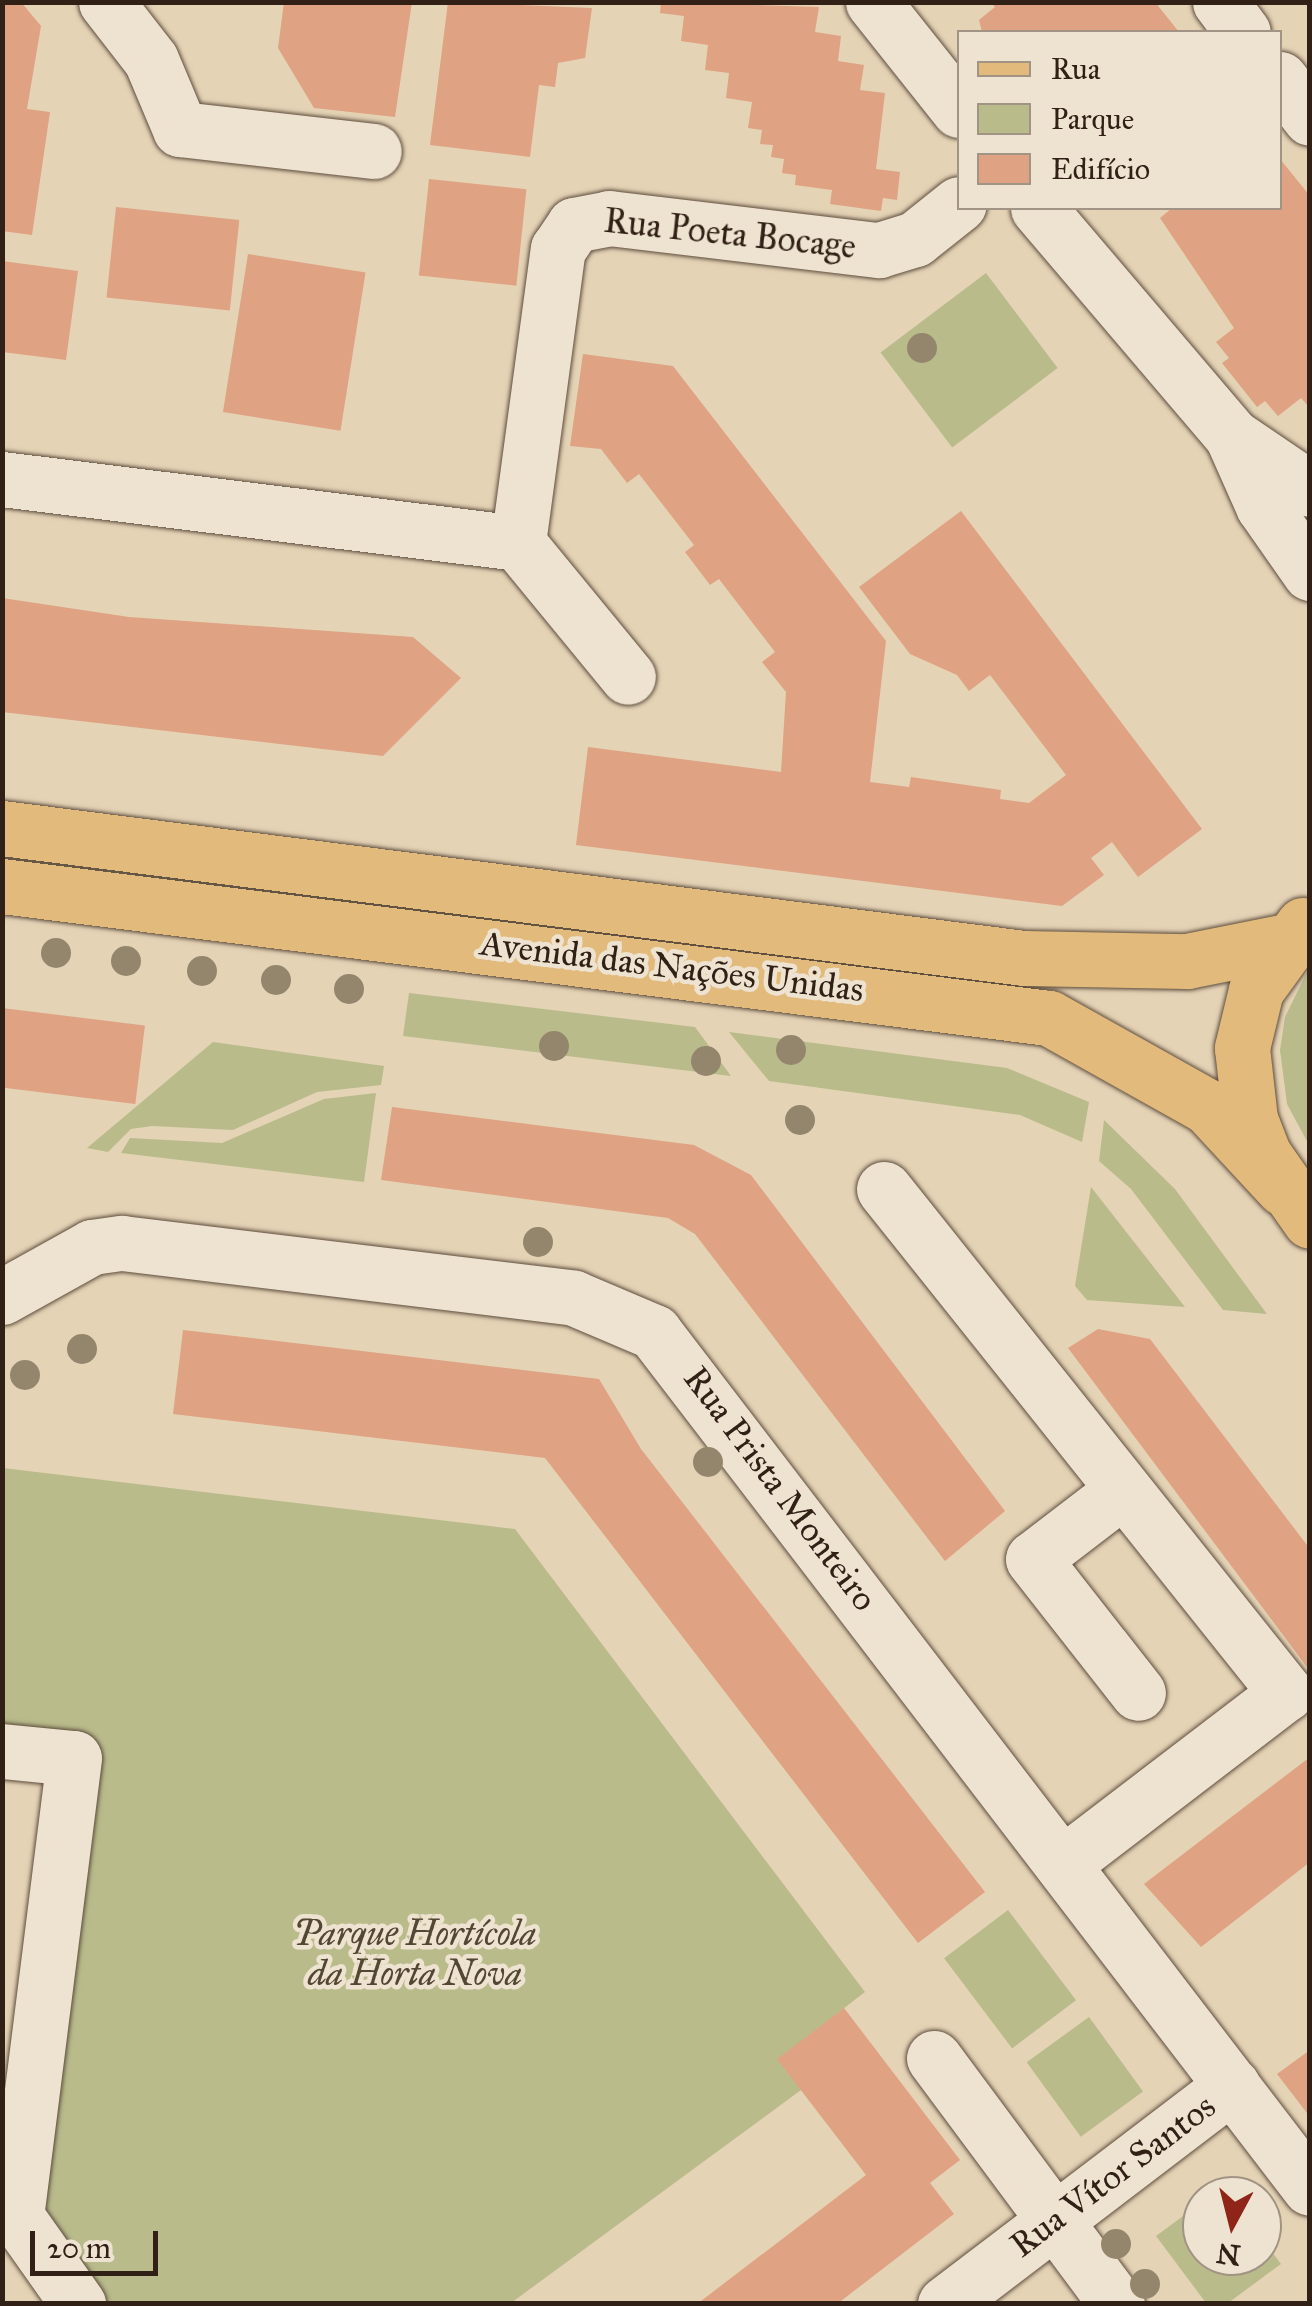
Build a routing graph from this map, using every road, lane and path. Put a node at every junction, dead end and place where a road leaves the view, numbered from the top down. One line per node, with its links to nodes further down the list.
1 (106, 2): 8 (street)
2 (873, 2): 6 (street)
3 (1220, 2): 4 (street)
4 (1241, 30)
5 (1282, 82): 7 (street)
6 (957, 106)
7 (1310, 118)
8 (374, 151)
9 (957, 206): 14 (street, Rua Poeta Bocage)
10 (1040, 210): 11 (street)
11 (1232, 436): 13 (street); 15 (street)
12 (2, 479): 14 (street)
13 (1310, 489)
14 (518, 542): 16 (street)
15 (1310, 573)
16 (628, 677)
17 (2, 828): 19 (main road, Avenida das Nações Unidas)
18 (2, 886): 21 (main road, Avenida das Nações Unidas)
19 (1302, 924): 21 (main road)
20 (884, 1189): 23 (street)
21 (1296, 1204)
22 (2, 1297): 26 (street, Rua Prista Monteiro)
23 (1124, 1490): 24 (street); 26 (street)
24 (1138, 1693)
25 (2, 1750): 31 (street)
26 (1064, 1863): 28 (street, Rua Prista Monteiro)
27 (934, 2058): 30 (street)
28 (1232, 2085): 29 (street, Rua Prista Monteiro); 30 (street, Rua Vítor Santos)
29 (1310, 2188)
30 (1053, 2222): 32 (street, Rua Vítor Santos); 33 (street)
31 (78, 2304)
32 (945, 2304)
33 (1117, 2304)

